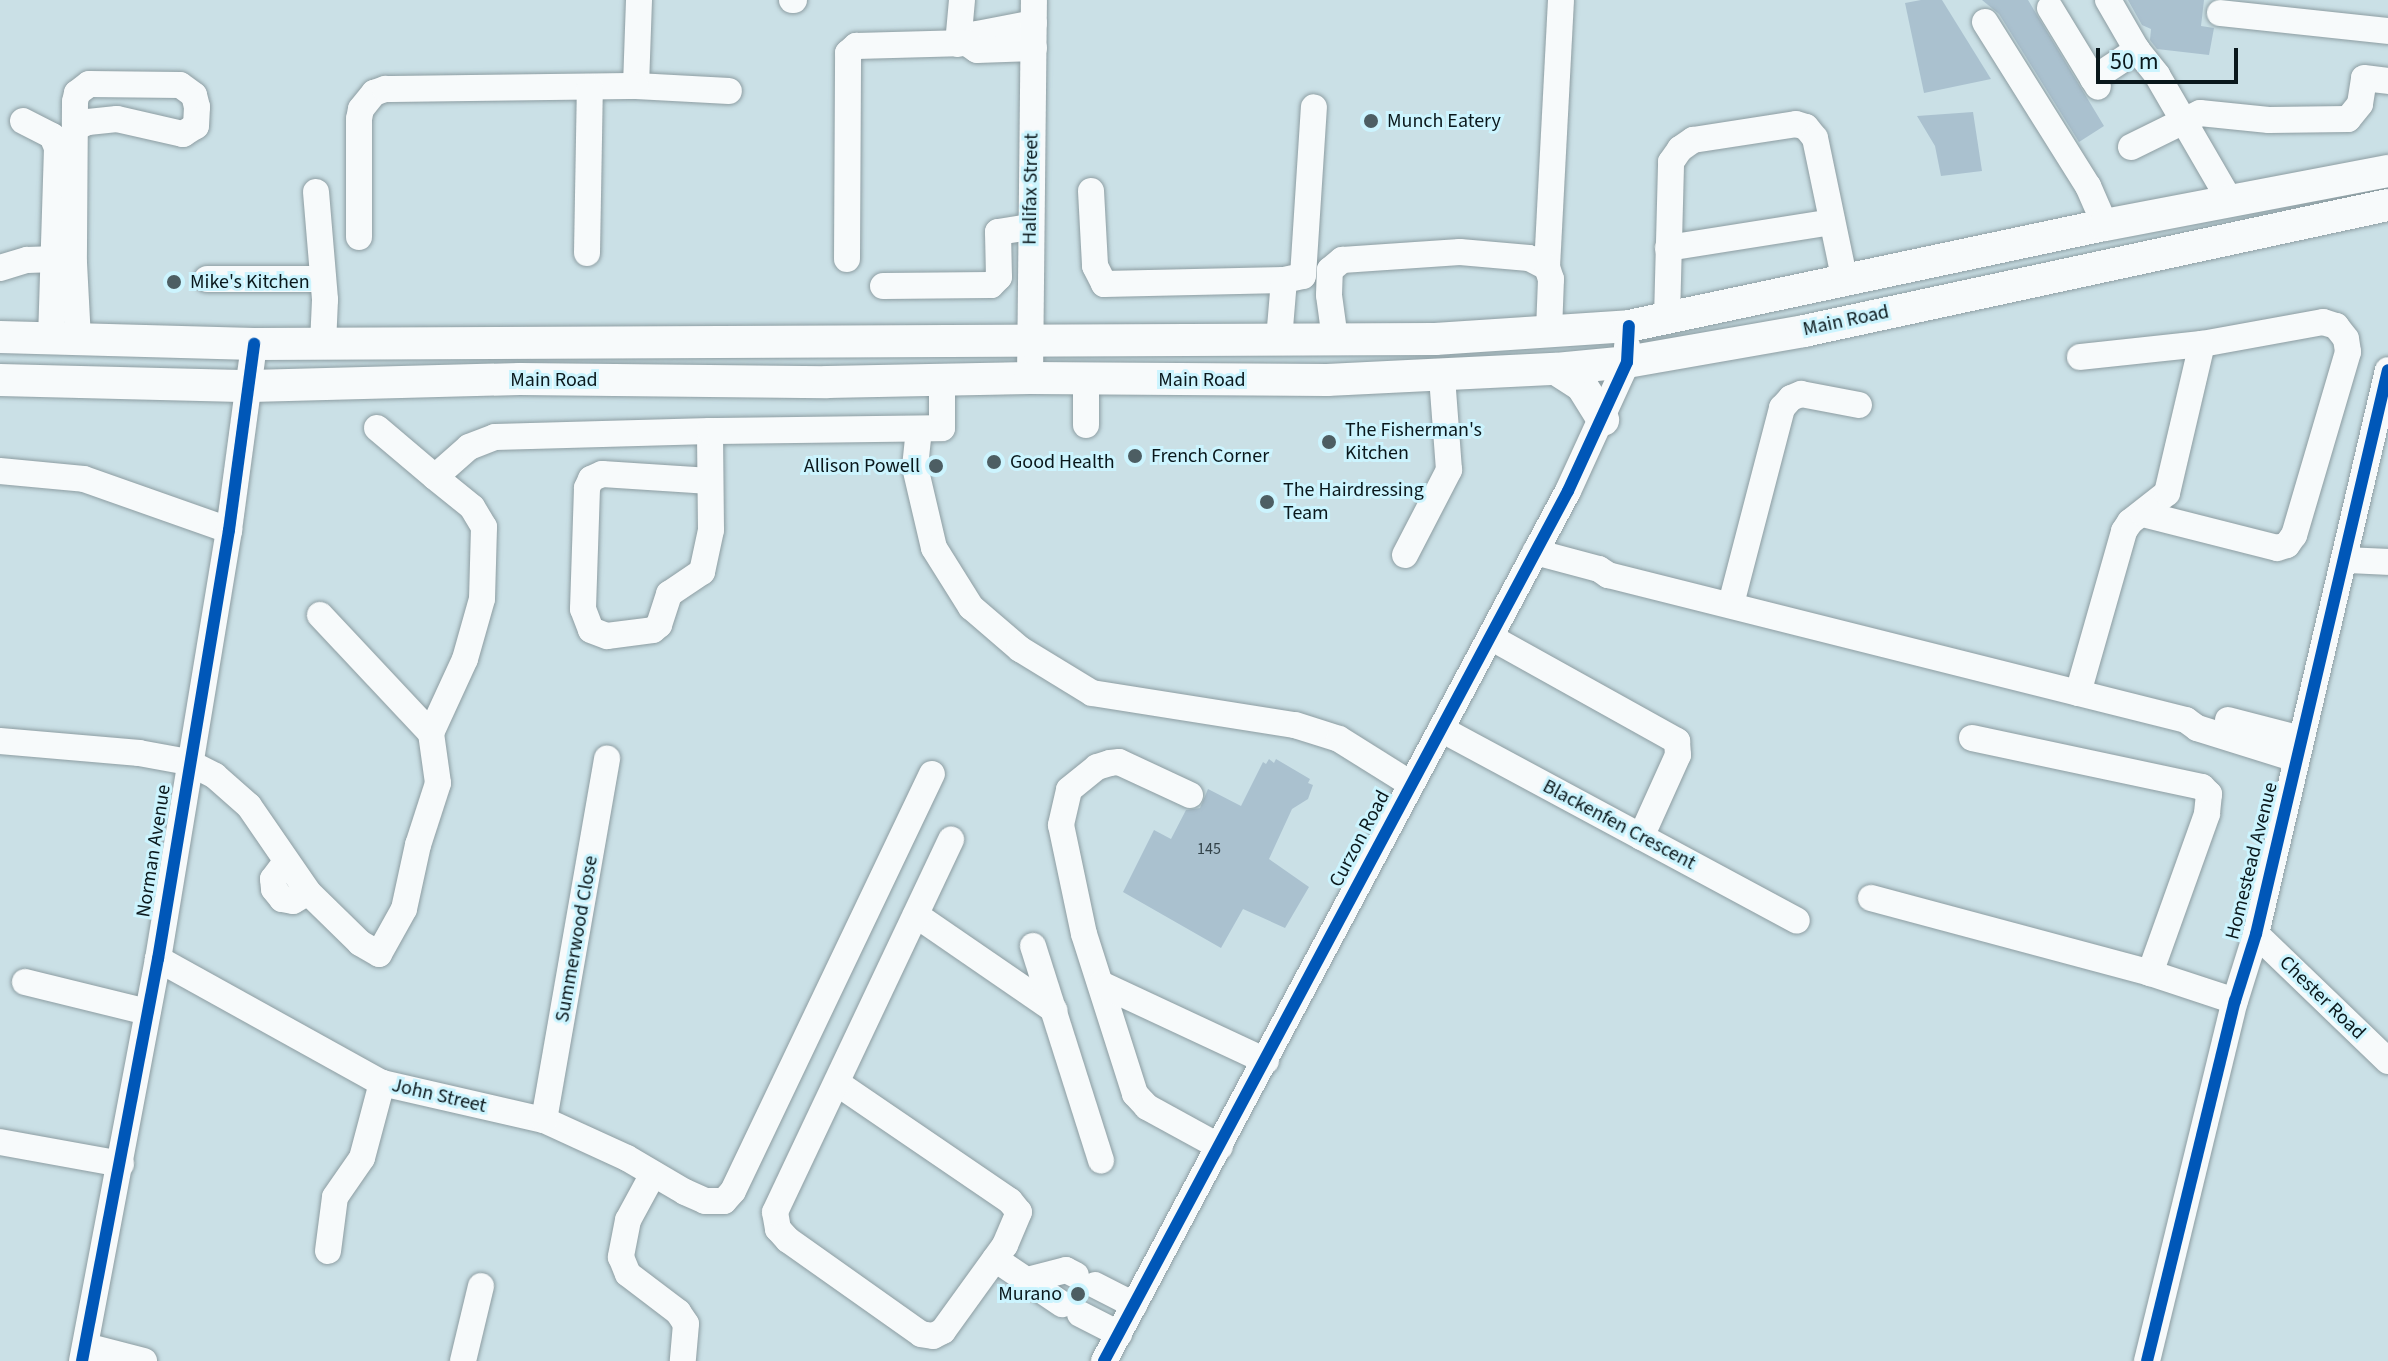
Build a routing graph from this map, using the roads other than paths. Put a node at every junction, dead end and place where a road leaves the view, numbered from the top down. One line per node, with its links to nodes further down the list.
1 (639, 0): 13 (street)
2 (962, 0): 10 (street)
3 (1561, 0): 36 (street)
4 (2108, 0): 11 (street)
5 (2050, 8): 11 (street)
6 (2220, 13): 9 (street)
7 (1985, 22): 28 (street)
8 (1034, 24): 10 (street); 29 (street, Halifax Street)
9 (2388, 31)
10 (962, 43): 35 (street)
11 (2139, 54): 18 (street)
12 (2388, 81): 18 (street)
13 (636, 86): 14 (street); 15 (street)
14 (590, 87): 31 (street); 33 (street)
15 (729, 91)
16 (1314, 107): 40 (street)
17 (23, 121): 34 (street)
18 (2177, 122): 20 (street); 24 (street)
19 (75, 128): 47 (street)
20 (2128, 149)
21 (2388, 171): 24 (main road, Main Road)
22 (1091, 191): 40 (street)
23 (316, 192): 39 (street)
24 (2221, 203): 28 (main road, Main Road)
25 (2388, 205): 26 (main road, Main Road)
26 (2355, 212): 30 (main road); 55 (main road, Main Road)
27 (1832, 222): 32 (street); 32 (street); 41 (street)
28 (2105, 225): 41 (main road, Main Road)
29 (1031, 227): 42 (street); 48 (street, Halifax Street)
30 (2388, 231)
31 (359, 237)
32 (1668, 248): 43 (street)
33 (587, 253)
34 (56, 259): 37 (street); 47 (street)
35 (847, 259)
36 (1547, 267): 45 (street); 50 (street)
37 (0, 268)
38 (207, 279): 39 (street)
39 (320, 279): 52 (street)
40 (1284, 280): 49 (street)
41 (1845, 281): 43 (main road, Main Road)
42 (883, 286)
43 (1667, 318): 44 (main road, Main Road)
44 (1629, 326): 45 (main road, Main Road); 55 (street, Curzon Road)
45 (1549, 331): 50 (main road, Main Road)
46 (0, 337): 47 (main road, Main Road)
47 (65, 339): 51 (main road, Main Road)
48 (1029, 339): 49 (main road, Main Road); 52 (main road, Main Road); 58 (street, Halifax Street)
49 (1279, 339): 50 (main road, Main Road)
50 (1335, 339)
51 (254, 344): 52 (main road, Main Road); 63 (street, Norman Avenue)
52 (323, 344)
53 (2202, 344): 54 (street); 73 (street); 73 (street)
54 (2080, 357)
55 (1627, 362): 56 (main road, Main Road); 65 (street, Curzon Road)
56 (1556, 369): 57 (main road, Main Road); 65 (main road)
57 (1442, 377): 59 (main road, Main Road); 75 (street)
58 (1030, 378): 59 (main road, Main Road); 61 (main road, Main Road)
59 (1086, 379): 66 (street)
60 (0, 380): 63 (main road, Main Road)
61 (942, 381): 63 (main road, Main Road); 68 (street)
62 (2386, 385): 77 (street, Homestead Avenue)
63 (251, 386): 74 (street, Norman Avenue)
64 (1859, 405): 79 (street)
65 (1603, 420): 76 (street, Curzon Road)
66 (1086, 425)
67 (377, 428): 71 (street)
68 (919, 429): 69 (street); 91 (street)
69 (710, 431): 71 (street); 72 (street)
70 (0, 471): 74 (street)
71 (435, 477): 84 (street)
72 (710, 481): 72 (street)
73 (2143, 514): 82 (street)
74 (229, 530): 89 (street, Norman Avenue)
75 (1405, 555)
76 (1533, 557): 79 (street); 81 (street, Curzon Road)
77 (2346, 560): 78 (street); 87 (street, Homestead Avenue)
78 (2388, 562)
79 (1731, 604): 82 (street)
80 (320, 615): 84 (street)
81 (1492, 638): 83 (street, Curzon Road); 93 (street)
82 (2078, 693): 87 (street)
83 (1441, 729): 91 (street, Curzon Road); 93 (street, Blackenfen Crescent)
84 (431, 733): 89 (street)
85 (1972, 738): 101 (street)
86 (0, 741): 89 (street)
87 (2299, 749): 98 (street, Homestead Avenue)
88 (607, 758): 111 (street, Summerwood Close)
89 (188, 762): 100 (street, Norman Avenue)
90 (932, 774): 116 (street, John Street)
91 (1411, 784): 107 (street, Curzon Road)
92 (1190, 795): 103 (street)
93 (1641, 837): 97 (street, Blackenfen Crescent)
94 (951, 840): 96 (street)
95 (1871, 898): 101 (street)
96 (916, 915): 105 (street); 110 (street)
97 (1797, 921)
98 (2256, 934): 104 (street, Homestead Avenue); 108 (street, Chester Road)
99 (1033, 946): 105 (street)
100 (158, 959): 106 (street, Norman Avenue); 109 (street, John Street)
101 (2150, 973): 104 (street)
102 (25, 982): 106 (street)
103 (1101, 984): 107 (street); 113 (street)
104 (2235, 1001): 128 (street, Homestead Avenue)
105 (1054, 1010): 114 (street)
106 (147, 1012): 115 (street, Norman Avenue)
107 (1266, 1061): 113 (street, Curzon Road)
108 (2388, 1061)
109 (382, 1083): 111 (street, John Street); 117 (street)
110 (837, 1083): 118 (street); 118 (street)
111 (544, 1120): 116 (street, John Street)
112 (0, 1142): 115 (street)
113 (1220, 1147): 121 (street, Curzon Road)
114 (1101, 1161)
115 (121, 1164): 123 (street, Norman Avenue)
116 (653, 1174): 126 (street)
117 (328, 1251)
118 (995, 1259): 119 (street)
119 (1027, 1280): 121 (street); 122 (street)
120 (481, 1286): 125 (street)
121 (1134, 1305): 122 (street, Curzon Road)
122 (1119, 1334): 127 (street, Curzon Road)
123 (84, 1353): 124 (street)
124 (144, 1361)
125 (463, 1361)
126 (683, 1361)
127 (1104, 1361)
128 (2147, 1361)

